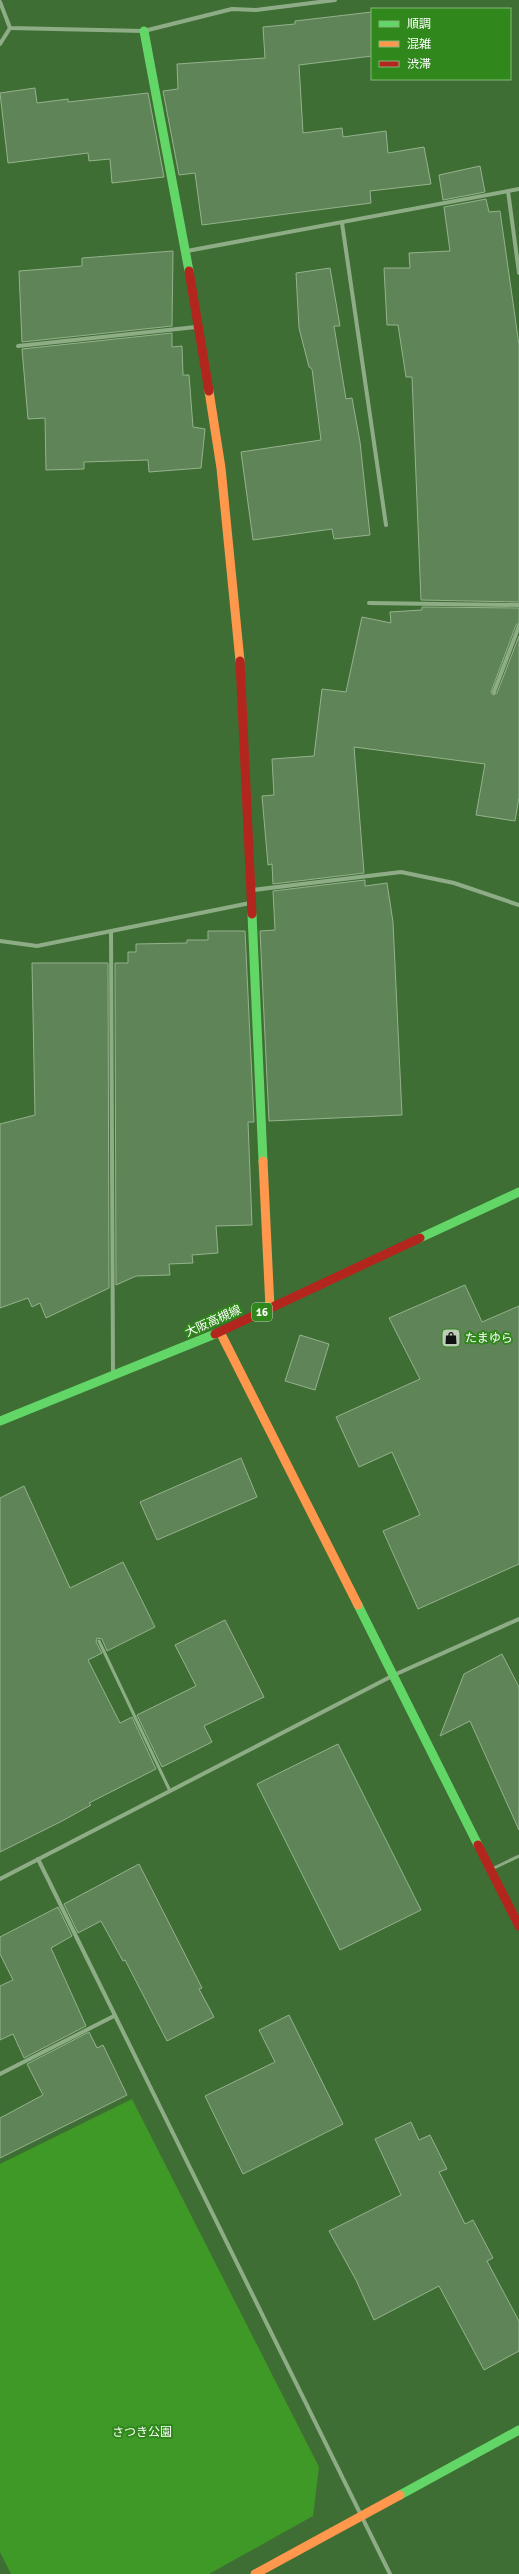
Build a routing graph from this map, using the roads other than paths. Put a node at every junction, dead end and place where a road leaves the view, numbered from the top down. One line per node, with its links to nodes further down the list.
1 (335, 0): 4 (street)
2 (0, 2): 3 (street)
3 (10, 28): 4 (street); 5 (street)
4 (144, 31): 9 (street)
5 (0, 44)
6 (519, 189): 7 (street)
7 (508, 191): 8 (street); 10 (street)
8 (342, 223): 9 (street); 13 (street)
9 (186, 251): 11 (street)
10 (519, 273)
11 (198, 327): 12 (street); 18 (street)
12 (18, 346)
13 (386, 525)
14 (369, 603): 15 (street)
15 (519, 605)
16 (519, 626): 17 (street)
17 (494, 692)
18 (250, 890): 19 (street); 20 (street)
19 (251, 903): 21 (street); 24 (street)
20 (519, 905)
21 (111, 932): 22 (street); 26 (street)
22 (0, 941)
23 (519, 1192): 24 (street, 大阪高槻線 / 16)
24 (270, 1308): 25 (street, 大阪高槻線 / 16)
25 (220, 1332): 26 (street, 大阪高槻線 / 16); 30 (street)
26 (113, 1375): 27 (street, 大阪高槻線 / 16)
27 (0, 1421)
28 (519, 1619): 30 (street)
29 (99, 1641): 31 (lane)
30 (394, 1675): 31 (street); 34 (street)
31 (170, 1791): 33 (street)
32 (519, 1856): 34 (lane)
33 (38, 1859): 35 (street); 37 (street)
34 (491, 1869): 36 (street)
35 (0, 1879)
36 (519, 1926)
37 (114, 2016): 38 (street); 40 (street)
38 (0, 2074)
39 (519, 2430): 40 (street)
40 (361, 2516): 41 (street); 42 (street)
41 (255, 2574)
42 (390, 2574)

